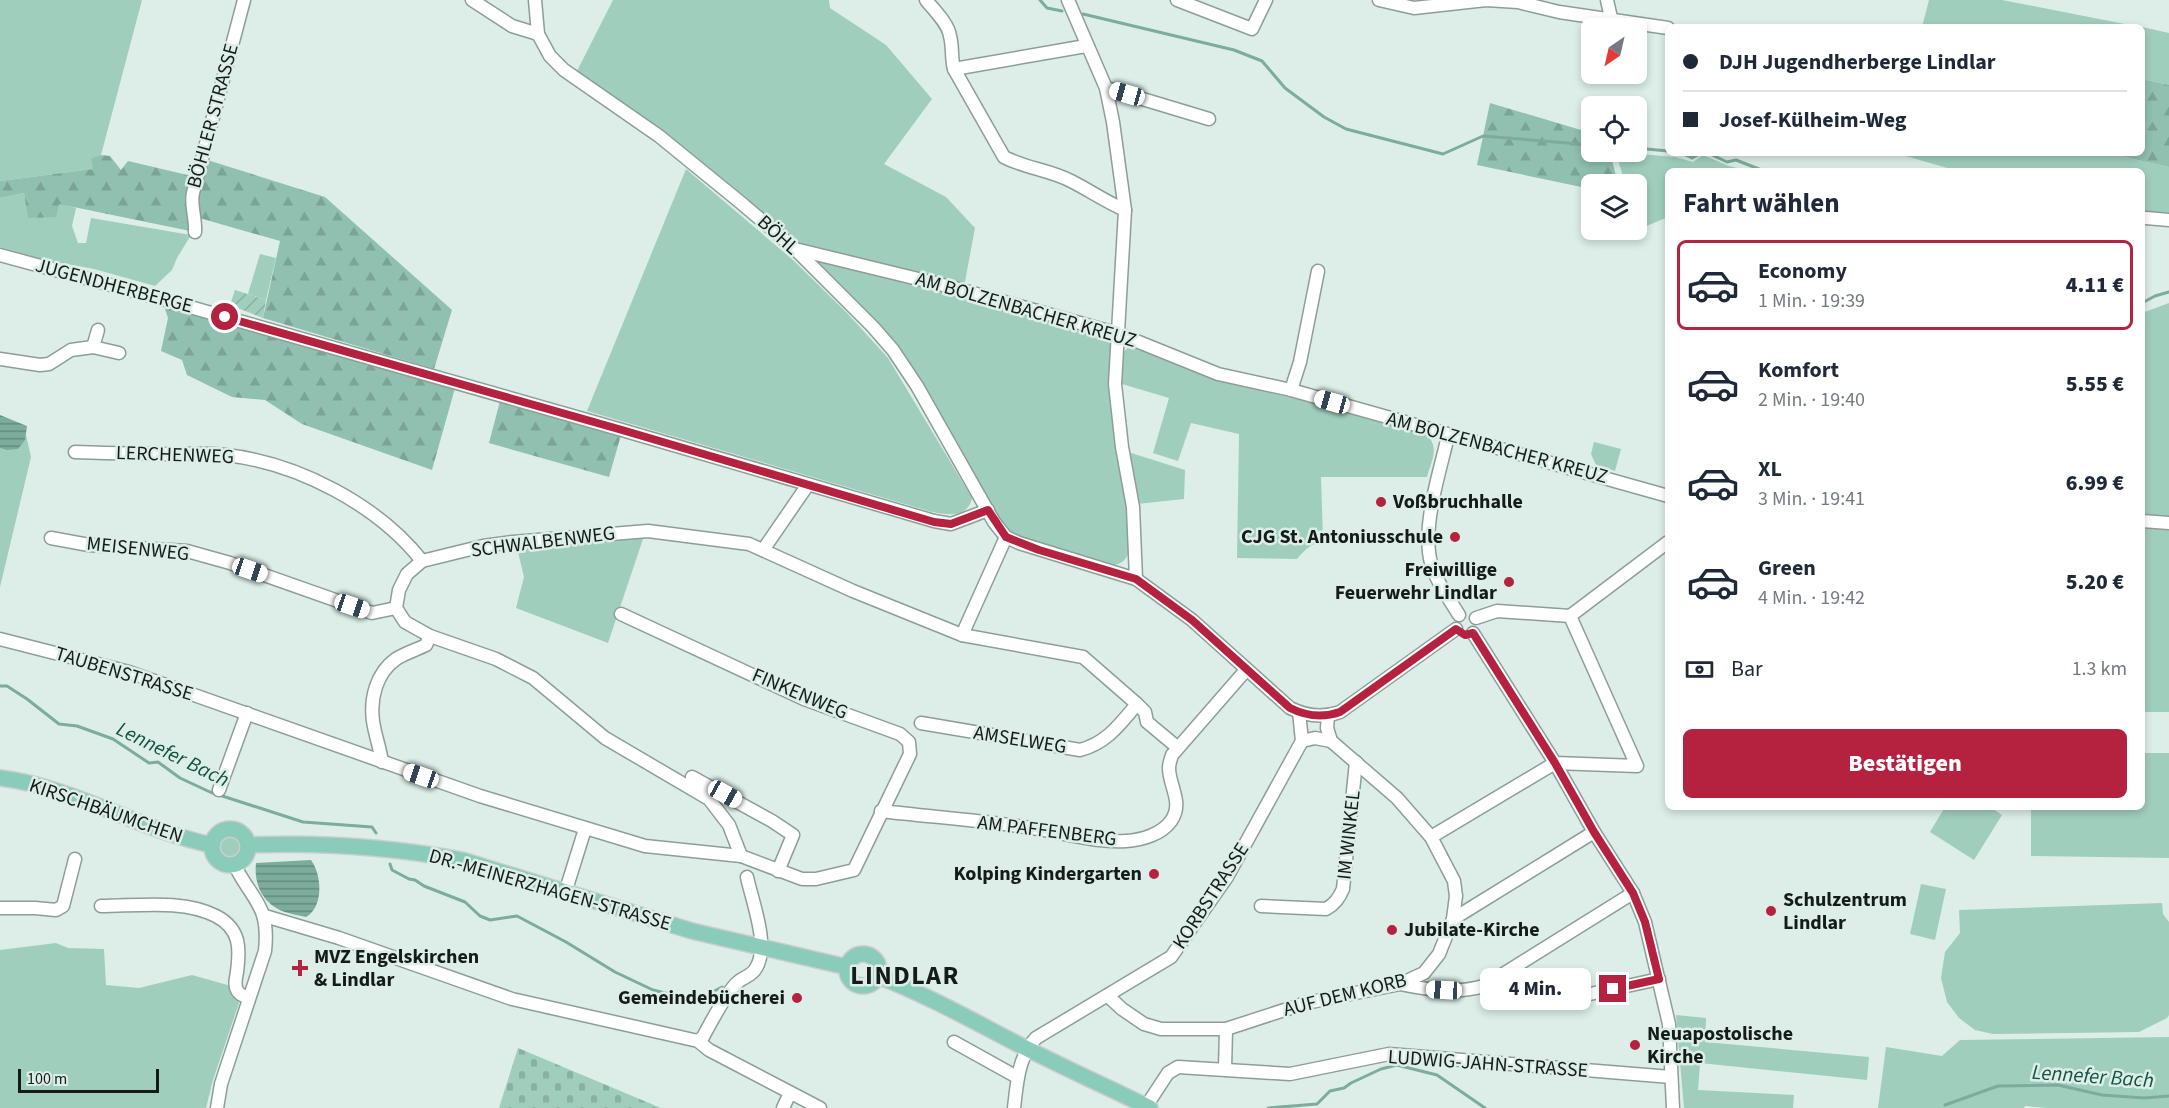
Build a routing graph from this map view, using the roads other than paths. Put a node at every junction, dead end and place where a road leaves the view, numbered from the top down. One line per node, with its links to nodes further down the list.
1 (244, 0): 21 (street, BÖHLER STRASSE)
2 (472, 0): 13 (street)
3 (535, 0): 13 (street, BÖHL)
4 (926, 0): 15 (street)
5 (1068, 0): 14 (street)
6 (1177, 0): 7 (street)
7 (1266, 0)
8 (1379, 0): 10 (street)
9 (1607, 0): 10 (street)
10 (1611, 18)
11 (1647, 24): 12 (street)
12 (1665, 27)
13 (538, 34): 22 (street, BÖHL)
14 (1086, 46): 15 (street); 16 (street)
15 (954, 69): 18 (street)
16 (1106, 88): 17 (street); 18 (street)
17 (1209, 119)
18 (1125, 210): 26 (street)
19 (2146, 218): 20 (street)
20 (2169, 220)
21 (195, 232)
22 (794, 248): 26 (street, AM BOLZENBACHER KREUZ); 35 (street, BÖHL)
23 (0, 255): 33 (street, JUGENDHERBERGE)
24 (1318, 271): 30 (street)
25 (98, 330): 27 (street)
26 (1119, 334): 30 (street, AM BOLZENBACHER KREUZ); 43 (street)
27 (93, 347): 28 (street); 29 (street)
28 (119, 353)
29 (0, 359)
30 (1291, 390): 31 (street, AM BOLZENBACHER KREUZ)
31 (1448, 436): 34 (street, AM BOLZENBACHER KREUZ); 46 (street)
32 (75, 452): 42 (street, LERCHENWEG)
33 (807, 486): 35 (street, JUGENDHERBERGE); 41 (street)
34 (1665, 495)
35 (988, 510): 38 (street, BÖHL)
36 (2145, 521): 37 (street)
37 (2169, 523)
38 (1006, 537): 43 (street); 51 (street)
39 (51, 538): 44 (street, MEISENWEG)
40 (1665, 544): 47 (street)
41 (763, 550): 42 (street, SCHWALBENWEG); 51 (street, SCHWALBENWEG)
42 (423, 561): 44 (street)
43 (1136, 579): 54 (street)
44 (396, 608): 52 (street)
45 (621, 614): 69 (street, FINKENWEG)
46 (1459, 615): 48 (street); 49 (street)
47 (1570, 616): 48 (street); 65 (street)
48 (1476, 618): 50 (street)
49 (1456, 629): 50 (street); 58 (street)
50 (1473, 633): 65 (street)
51 (962, 635): 55 (street, SCHWALBENWEG)
52 (430, 636): 63 (street); 75 (street)
53 (0, 639): 57 (street, TAUBENSTRASSE)
54 (1246, 670): 56 (street); 62 (street, AM PAFFENBERG)
55 (1137, 704): 59 (street, AMSELWEG); 62 (street, SCHWALBENWEG)
56 (1299, 712): 58 (street); 60 (street)
57 (247, 713): 63 (street, TAUBENSTRASSE); 68 (street)
58 (1322, 716): 61 (street)
59 (921, 723)
60 (1302, 741): 61 (street); 93 (street, KORBSTRASSE)
61 (1331, 741): 64 (street, AUF DEM KORB)
62 (1177, 747): 69 (street, AM PAFFENBERG)
63 (382, 762): 70 (street, TAUBENSTRASSE)
64 (1356, 762): 72 (street, AUF DEM KORB); 83 (street, IM WINKEL)
65 (1555, 763): 71 (street); 72 (street)
66 (692, 777): 78 (street)
67 (0, 778): 73 (main road, KIRSCHBÄUMCHEN)
68 (219, 790)
69 (881, 812): 78 (street, TAUBENSTRASSE)
70 (585, 829): 75 (street, TAUBENSTRASSE); 80 (street)
71 (1594, 832): 81 (street); 86 (street)
72 (1431, 837): 86 (street, AUF DEM KORB)
73 (212, 845): 74 (main road); 77 (main road)
74 (248, 845): 77 (main road); 80 (main road, DR.-MEINERZHAGEN-STRASSE)
75 (741, 856): 78 (street, TAUBENSTRASSE)
76 (75, 860): 84 (street)
77 (234, 864): 85 (street)
78 (778, 872)
79 (747, 877): 87 (street)
80 (566, 893): 87 (main road, DR.-MEINERZHAGEN-STRASSE)
81 (1633, 893): 90 (street); 91 (street)
82 (101, 906): 94 (street)
83 (1261, 906)
84 (0, 908)
85 (265, 916): 94 (street); 96 (street)
86 (1454, 920): 91 (street, AUF DEM KORB)
87 (762, 948): 88 (main road, DR.-MEINERZHAGEN-STRASSE); 96 (street)
88 (847, 967): 89 (main road); 89 (main road)
89 (878, 976): 98 (main road)
90 (1659, 979): 92 (street); 101 (street)
91 (1400, 984): 95 (street, AUF DEM KORB)
92 (1557, 987)
93 (1108, 996): 95 (street, AUF DEM KORB); 98 (street, KORBSTRASSE)
94 (248, 998): 104 (street)
95 (1226, 1029): 99 (street)
96 (698, 1041): 102 (street)
97 (954, 1042): 100 (street)
98 (1026, 1048): 100 (street); 103 (main road)
99 (1225, 1069): 101 (street, LUDWIG-JAHN-STRASSE); 103 (street, LUDWIG-JAHN-STRASSE)
100 (1017, 1077): 107 (street)
101 (1671, 1077): 108 (street)
102 (790, 1094): 105 (street); 106 (street)
103 (1147, 1107)
104 (217, 1108)
105 (783, 1108)
106 (820, 1108)
107 (1014, 1108)
108 (1673, 1108)

